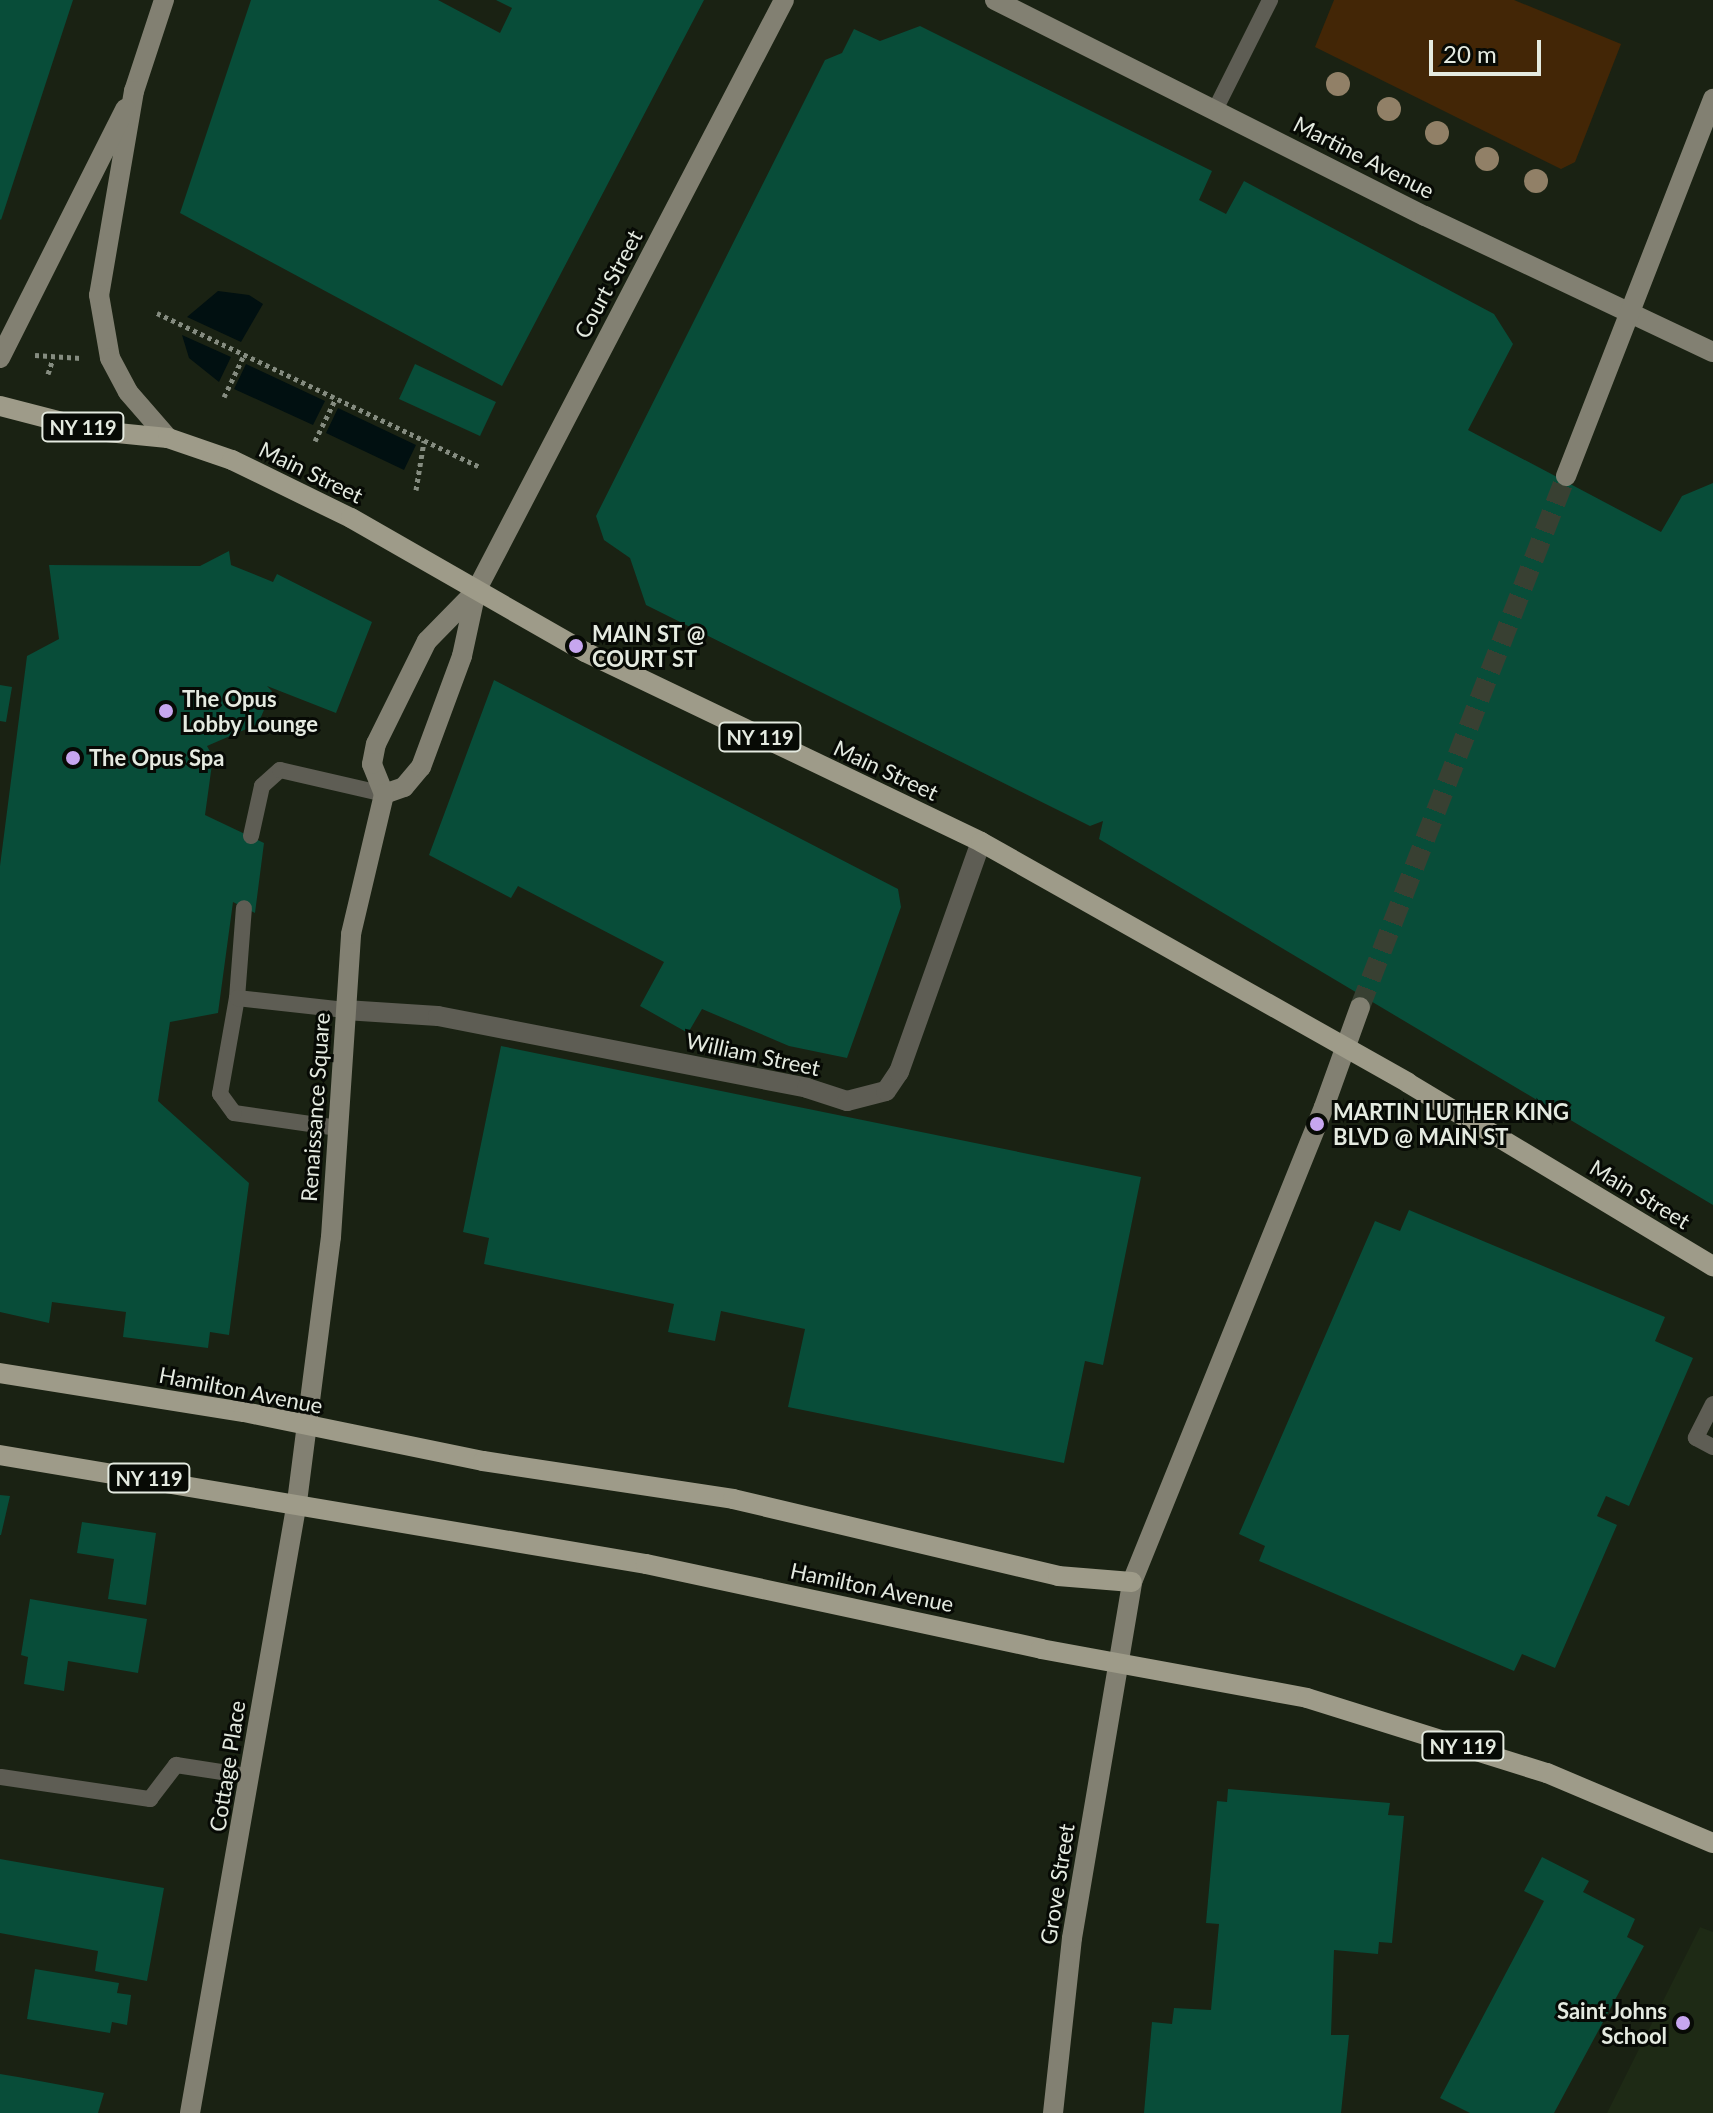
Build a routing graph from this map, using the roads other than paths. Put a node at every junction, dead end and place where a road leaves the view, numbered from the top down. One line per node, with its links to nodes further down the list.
1 (164, 0): 5 (street)
2 (784, 0): 14 (street, Court Street)
3 (995, 0): 7 (street, Martine Avenue)
4 (1270, 0): 7 (lane)
5 (134, 91): 10 (street); 12 (street)
6 (1713, 99): 8 (street)
7 (1216, 108): 8 (street, Martine Avenue)
8 (1627, 313): 9 (street, Martine Avenue); 13 (street)
9 (1713, 352)
10 (0, 358)
11 (0, 406): 12 (main road, Main Street / NY 119)
12 (168, 438): 14 (main road, Main Street / NY 119)
13 (1566, 476)
14 (476, 591): 15 (street); 15 (street, Renaissance Square); 17 (main road, Main Street / NY 119)
15 (384, 794): 16 (lane); 21 (street, Renaissance Square)
16 (251, 836)
17 (981, 842): 21 (street, William Street); 22 (main road, Main Street / NY 119)
18 (244, 908): 19 (lane)
19 (237, 998): 21 (lane); 23 (lane)
20 (1360, 1007): 22 (street, Grove Street)
21 (345, 1010): 23 (street, Renaissance Square)
22 (1347, 1047): 24 (main road, Main Street / NY 119); 31 (street, Grove Street)
23 (338, 1128): 27 (street, Renaissance Square)
24 (1713, 1266)
25 (0, 1373): 27 (main road, Hamilton Avenue)
26 (1713, 1404): 28 (lane)
27 (305, 1426): 30 (street, Cottage Place); 31 (main road, Hamilton Avenue)
28 (1713, 1447)
29 (0, 1455): 30 (main road, Hamilton Avenue / NY 119)
30 (297, 1502): 32 (main road, Hamilton Avenue / NY 119); 33 (street, Cottage Place)
31 (1132, 1582): 32 (street, Grove Street)
32 (1118, 1664): 35 (main road, Hamilton Avenue / NY 119); 37 (street, Grove Street)
33 (248, 1776): 34 (lane); 36 (street, Cottage Place)
34 (1, 1777)
35 (1713, 1843)
36 (190, 2113)
37 (1053, 2113)

